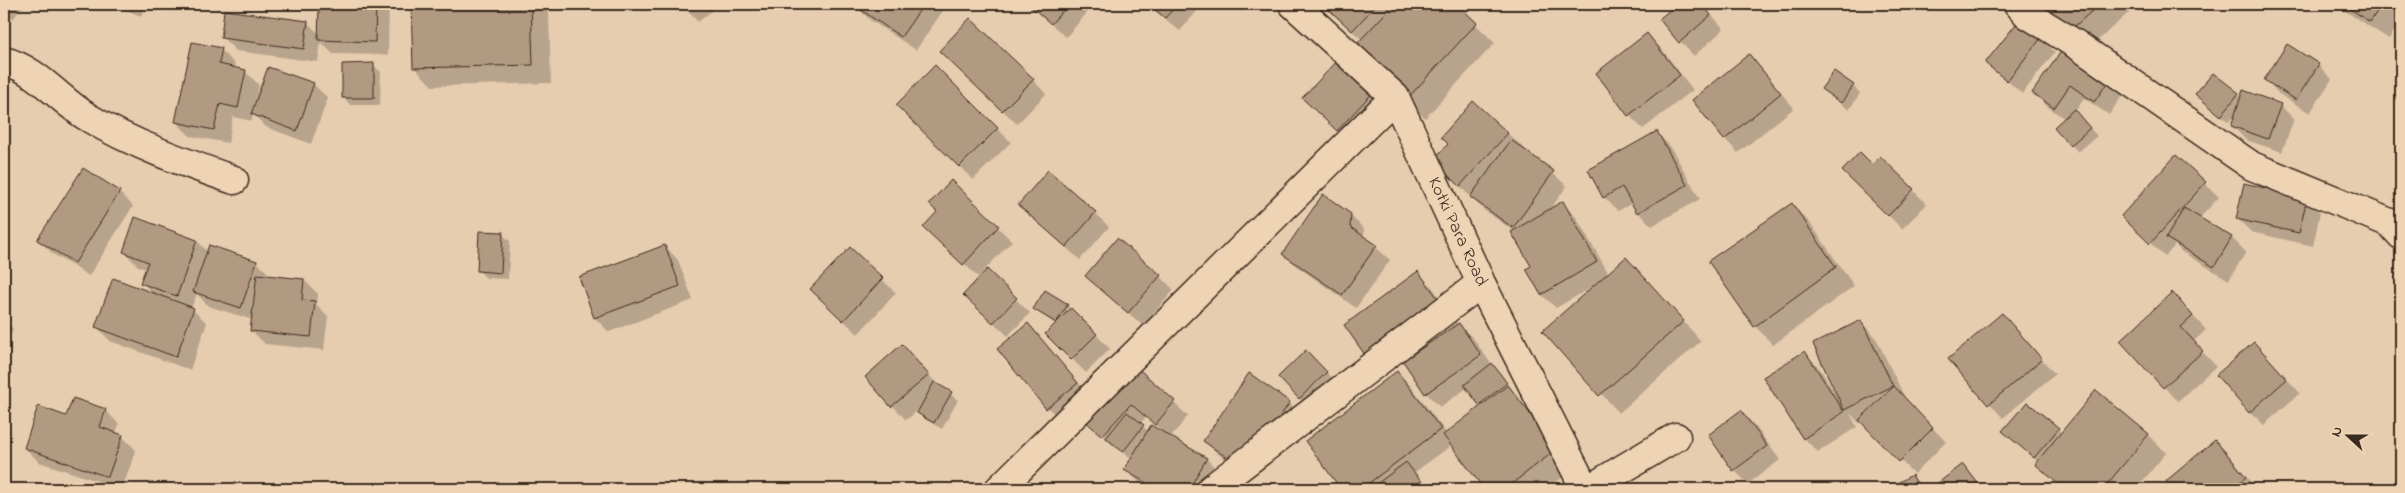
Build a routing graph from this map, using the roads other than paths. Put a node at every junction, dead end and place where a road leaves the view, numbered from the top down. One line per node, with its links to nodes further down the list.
1 (1293, 4): 4 (street, Kotki Para Road)
2 (2018, 4): 6 (street)
3 (4, 61): 5 (street)
4 (1395, 97): 7 (street, Kotki Para Road); 9 (street)
5 (234, 180)
6 (2401, 235)
7 (1481, 283): 10 (street); 11 (street, Kotki Para Road)
8 (1676, 437): 12 (street)
9 (999, 489)
10 (1211, 489)
11 (1585, 489)
12 (1589, 489)

